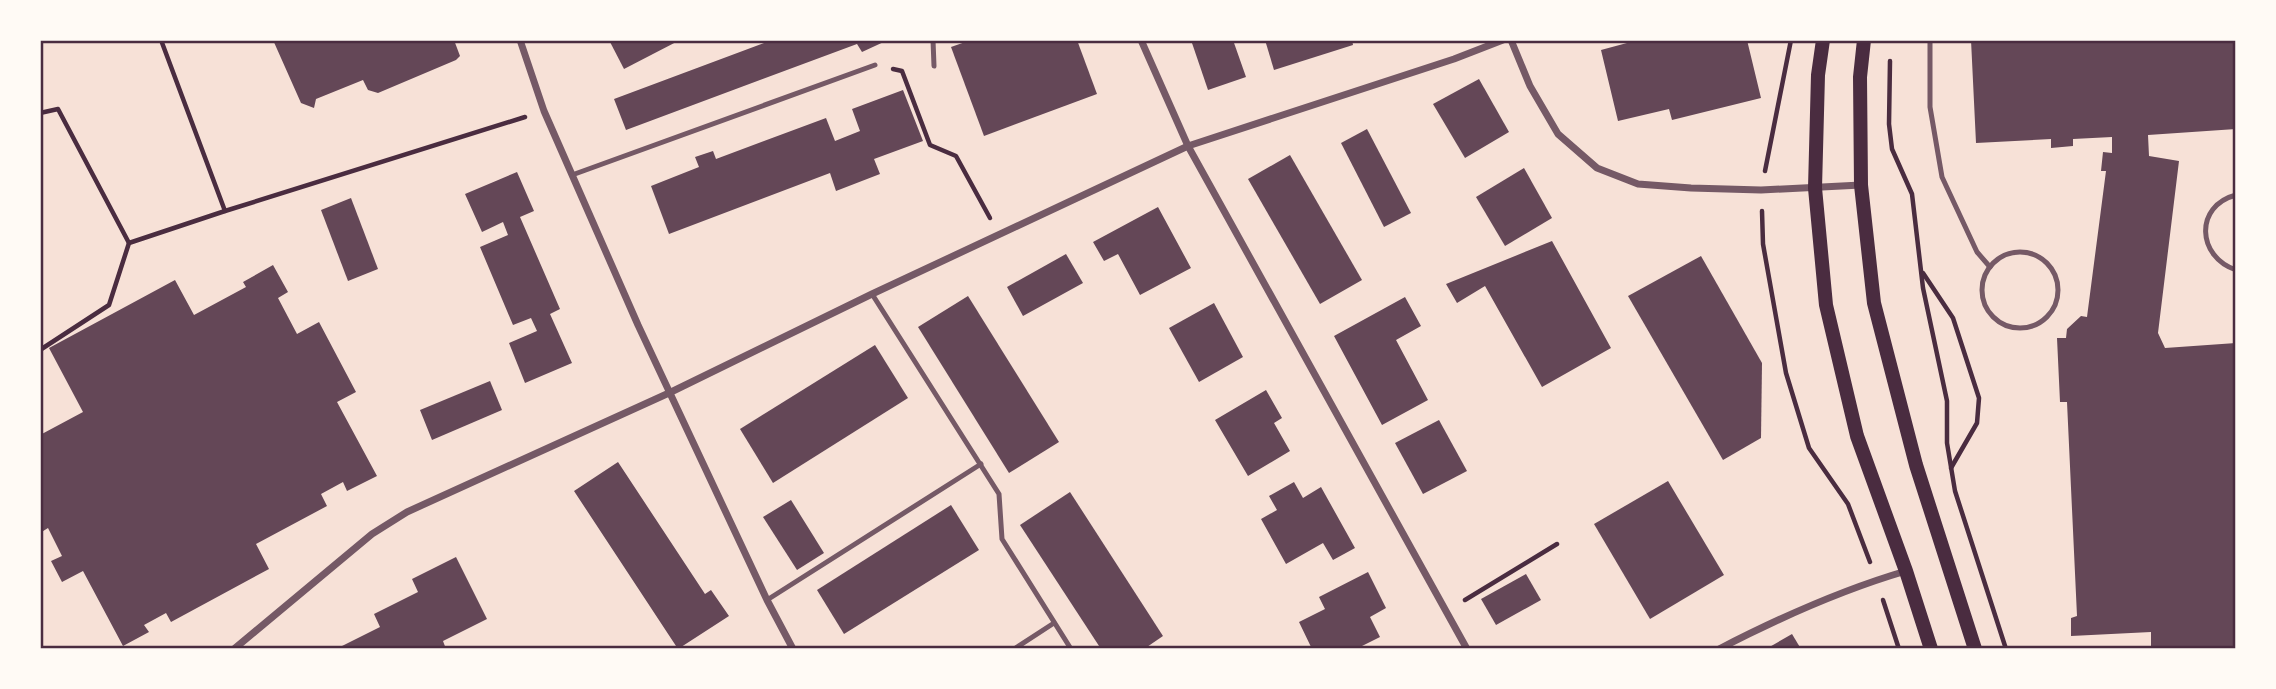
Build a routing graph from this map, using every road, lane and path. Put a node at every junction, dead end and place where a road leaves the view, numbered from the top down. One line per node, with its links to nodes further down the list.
1 (161, 40): 22 (path)
2 (520, 40): 14 (street)
3 (933, 40): 12 (lane)
4 (1141, 40): 16 (street)
5 (1503, 40): 16 (street)
6 (1511, 40): 20 (street)
7 (1791, 40): 20 (path)
8 (1823, 40): 19 (main road)
9 (1864, 40): 18 (main road)
10 (1930, 40): 25 (lane)
11 (875, 65): 17 (lane); 23 (path)
12 (934, 66)
13 (1889, 77): 27 (path)
14 (544, 111): 17 (street); 22 (path)
15 (40, 113): 24 (path)
16 (1188, 146): 23 (street); 37 (street)
17 (572, 176): 30 (street)
18 (1861, 185): 19 (street); 47 (main road)
19 (1815, 188): 20 (street); 34 (main road)
20 (1761, 190): 35 (path)
21 (2236, 195): 26 (lane)
22 (225, 211): 24 (path)
23 (998, 235): 28 (street)
24 (129, 243): 29 (path)
25 (1990, 267): 25 (lane)
26 (2236, 270)
27 (1921, 271): 32 (path); 32 (path)
28 (872, 294): 30 (street); 31 (lane)
29 (40, 350)
30 (669, 393): 36 (street); 39 (street)
31 (981, 464): 36 (lane); 38 (lane)
32 (1951, 469): 48 (path)
33 (1557, 544): 37 (path)
34 (1906, 571): 35 (street); 46 (main road)
35 (1877, 580): 44 (street); 45 (path)
36 (767, 600): 40 (street)
37 (1446, 612): 43 (street)
38 (1054, 623): 41 (lane); 42 (lane)
39 (234, 649)
40 (793, 649)
41 (1014, 649)
42 (1071, 649)
43 (1467, 649)
44 (1719, 649)
45 (1899, 649)
46 (1931, 649)
47 (1975, 649)
48 (2006, 649)

